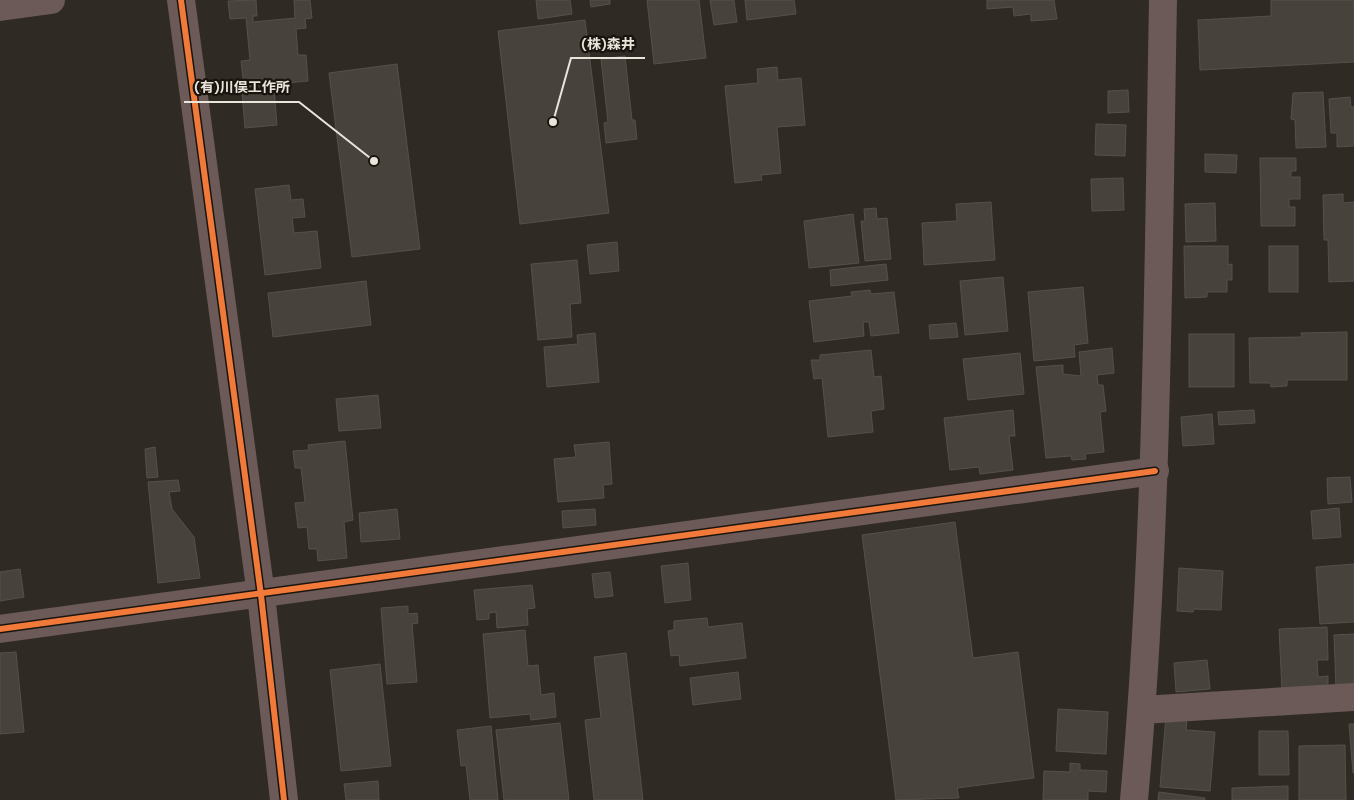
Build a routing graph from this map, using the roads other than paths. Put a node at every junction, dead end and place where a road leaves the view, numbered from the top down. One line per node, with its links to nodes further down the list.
1 (51, 0): 4 (street)
2 (181, 0): 6 (street)
3 (1163, 0): 5 (street)
4 (0, 7)
5 (1154, 471): 6 (street); 9 (street)
6 (261, 595): 7 (street); 10 (street)
7 (0, 629)
8 (1354, 697): 9 (street)
9 (1142, 710): 11 (street)
10 (284, 800)
11 (1134, 800)

